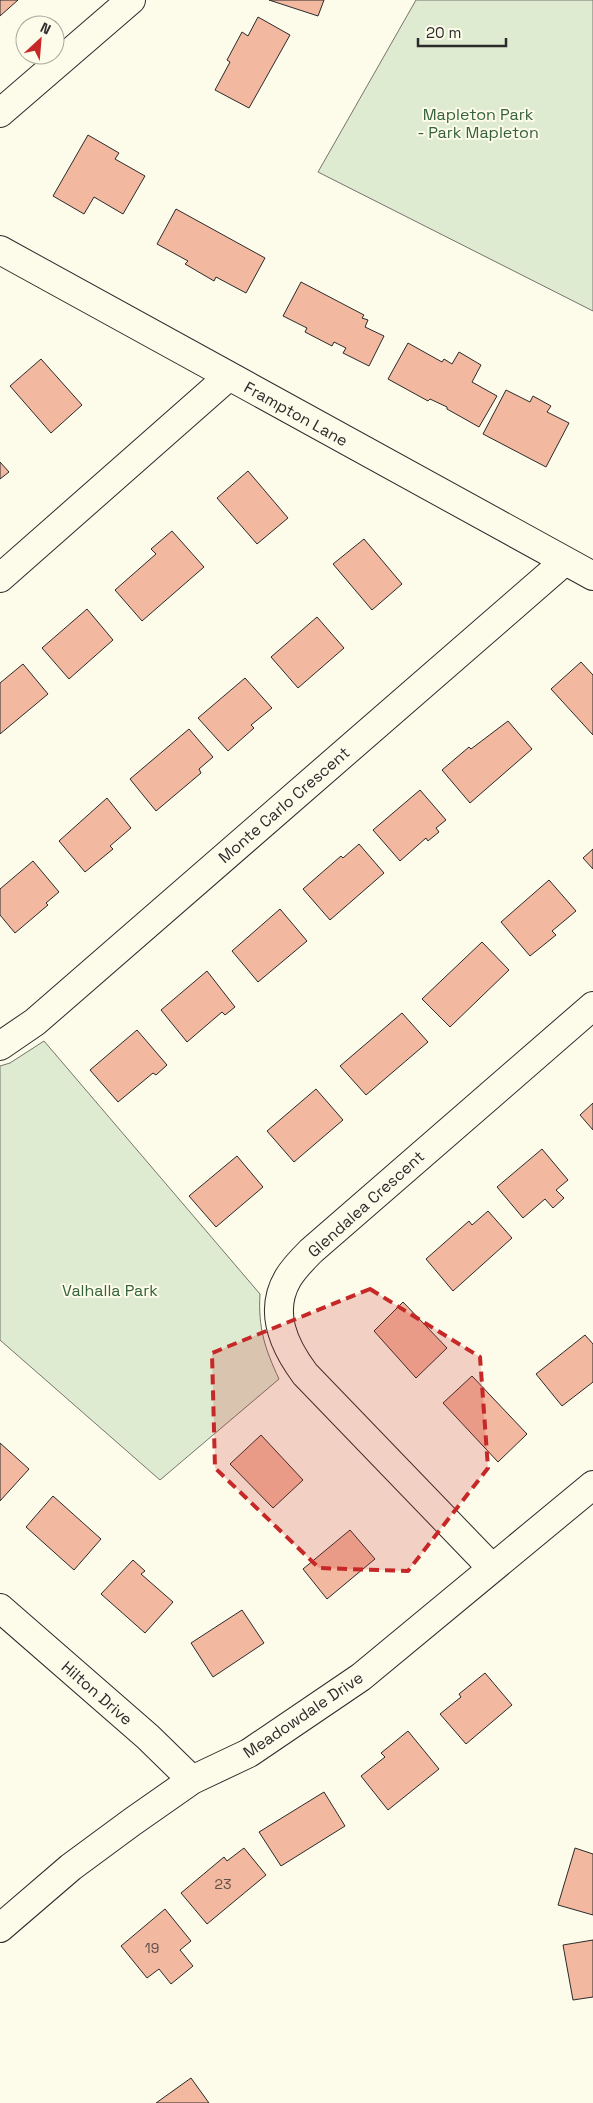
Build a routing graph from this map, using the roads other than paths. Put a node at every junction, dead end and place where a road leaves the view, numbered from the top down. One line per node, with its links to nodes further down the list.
1 (130, 0): 2 (street)
2 (0, 113)
3 (0, 250): 4 (street, Frampton Lane)
4 (228, 376): 5 (street, Frampton Lane); 7 (street)
5 (565, 561): 6 (street, Frampton Lane); 9 (street, Monte Carlo Crescent)
6 (593, 576)
7 (0, 578)
8 (593, 1006): 11 (street, Glendalea Crescent)
9 (0, 1046)
10 (593, 1485): 11 (street, Meadowdale Drive)
11 (492, 1568): 13 (street, Meadowdale Drive)
12 (0, 1608): 13 (street, Hilton Drive)
13 (192, 1780): 14 (street, Meadowdale Drive)
14 (0, 1928)

